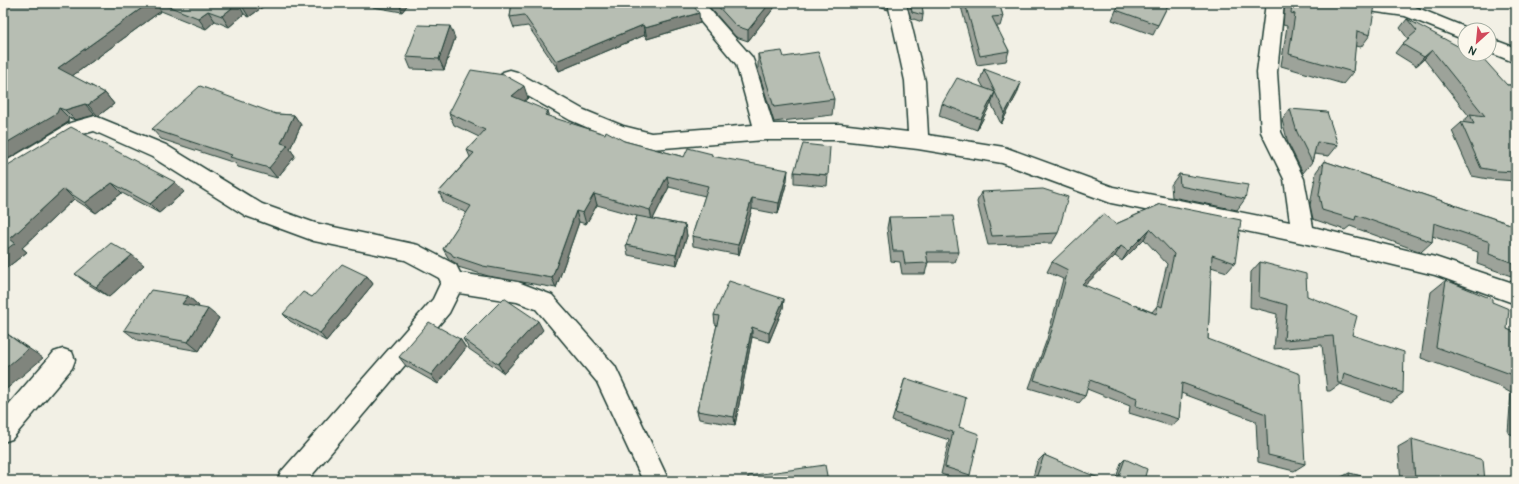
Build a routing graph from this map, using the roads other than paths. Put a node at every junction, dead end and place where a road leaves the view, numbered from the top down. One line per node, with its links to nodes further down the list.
1 (694, 3): 10 (street)
2 (897, 3): 11 (street)
3 (1275, 3): 13 (street)
4 (1355, 3): 5 (street)
5 (1374, 4): 6 (street)
6 (1457, 31)
7 (1497, 48): 8 (street)
8 (1516, 56)
9 (510, 77): 10 (street)
10 (765, 132): 11 (street)
11 (918, 141): 13 (street)
12 (3, 173): 14 (street)
13 (1303, 234): 15 (street)
14 (452, 282): 18 (street); 19 (street)
15 (1516, 294)
16 (63, 360): 17 (street)
17 (3, 430)
18 (290, 481)
19 (656, 481)

